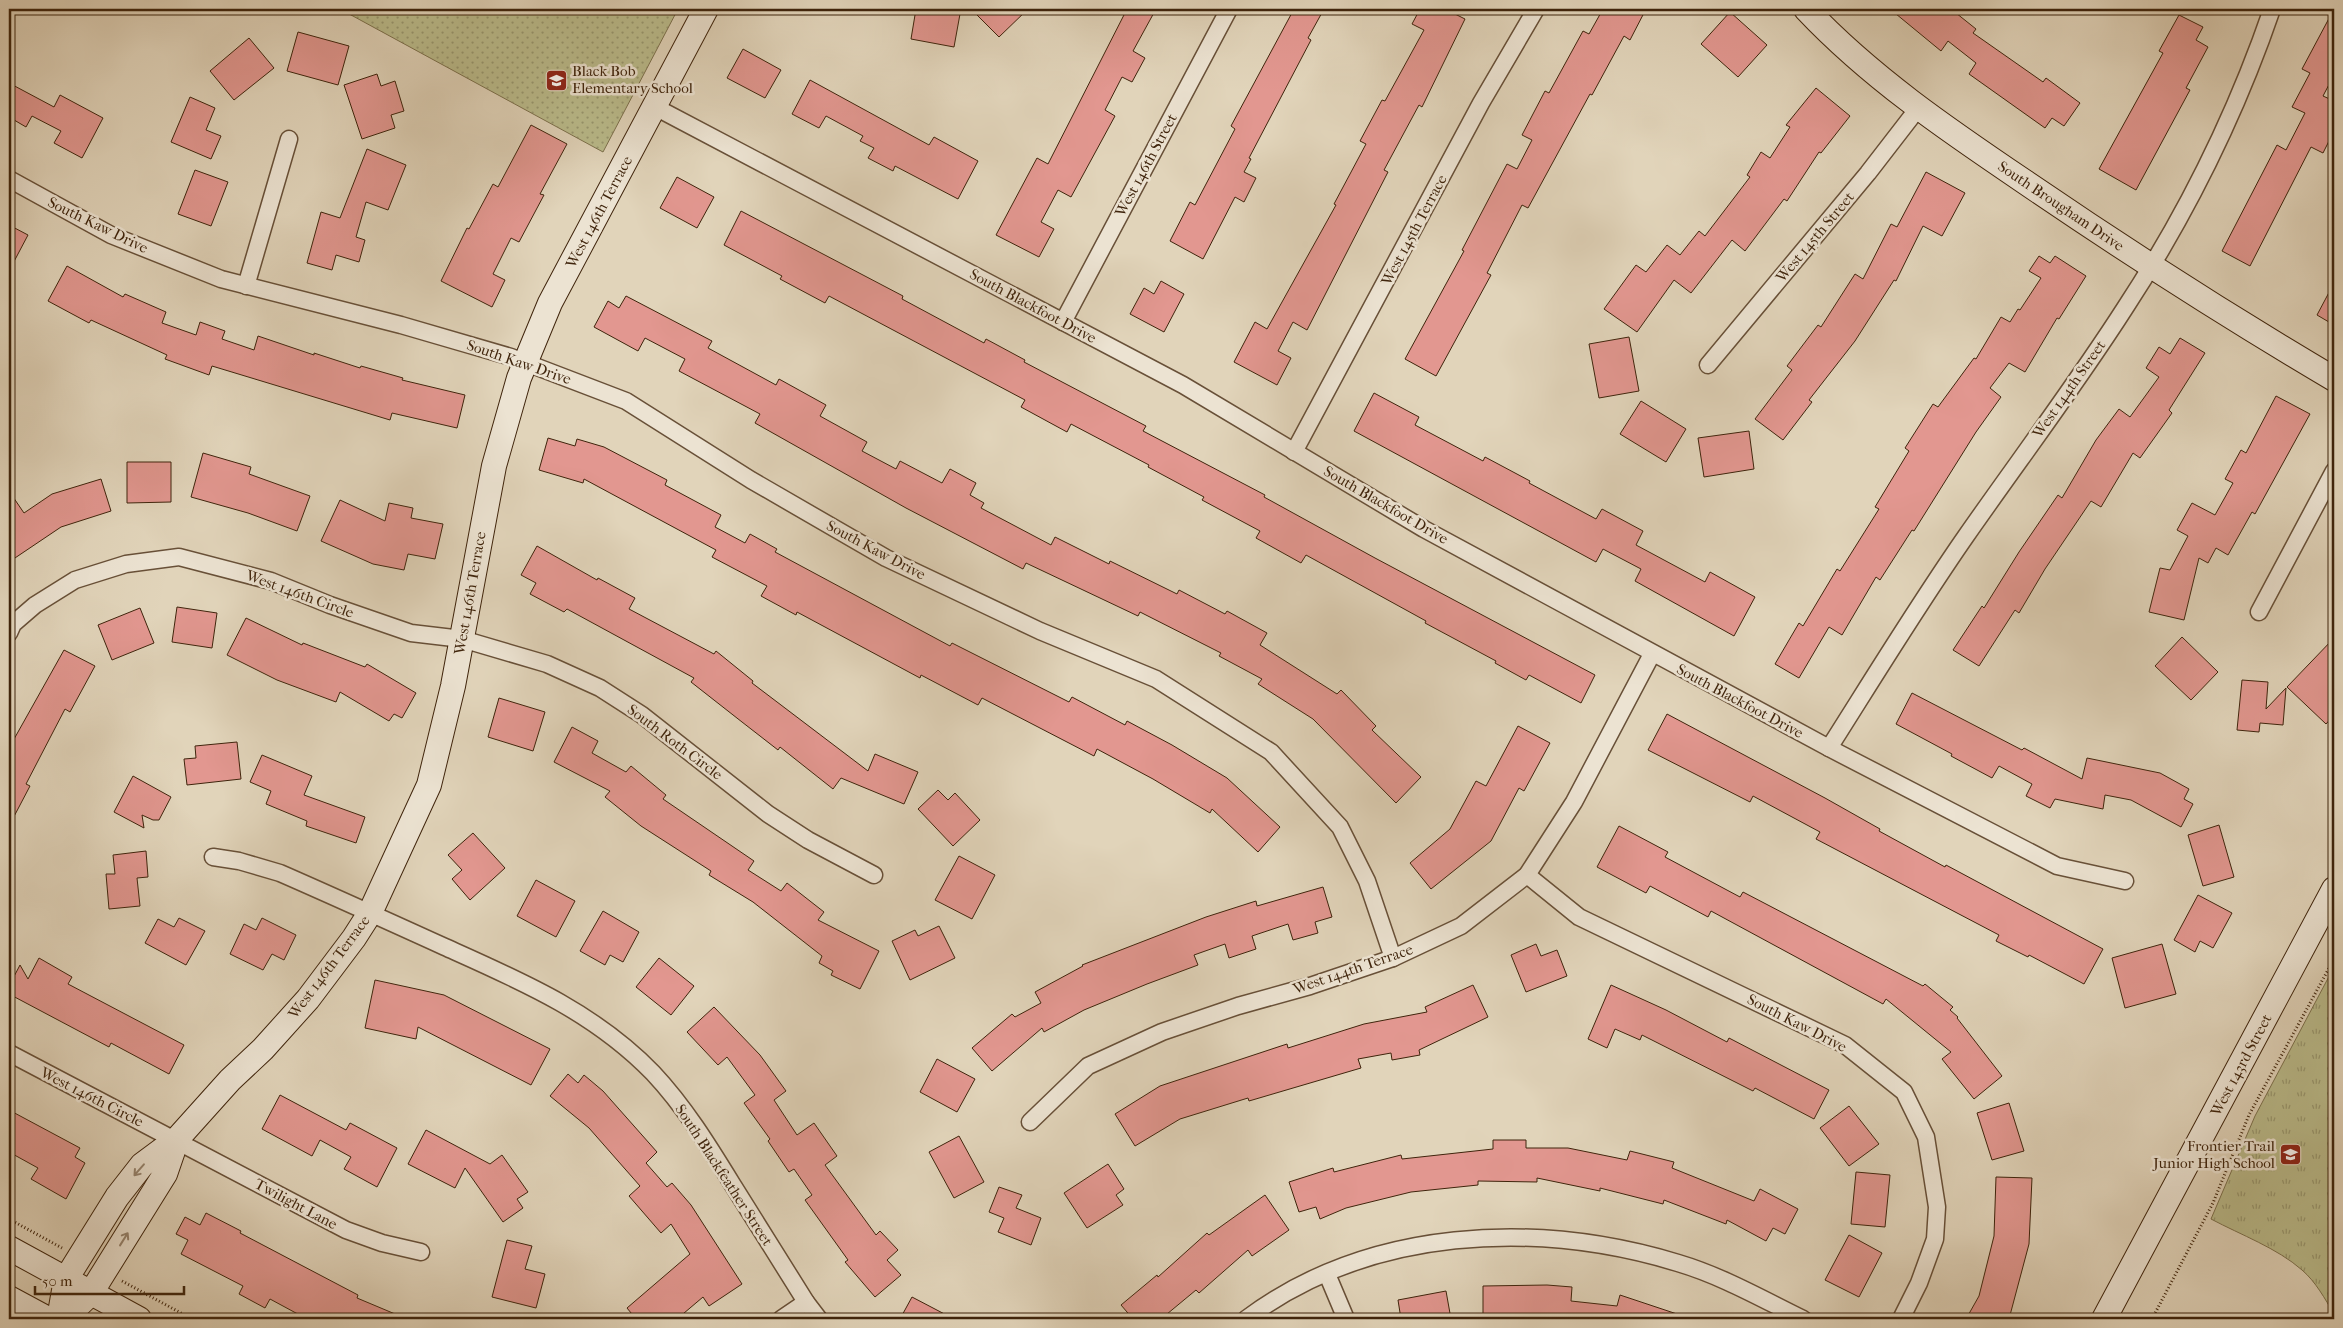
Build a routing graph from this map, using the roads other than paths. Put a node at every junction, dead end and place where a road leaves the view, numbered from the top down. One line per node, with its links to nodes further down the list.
1 (706, 9): 6 (street, West 146th Terrace)
2 (1229, 9): 12 (street, West 146th Street)
3 (1536, 9): 16 (street, West 145th Terrace)
4 (1806, 9): 7 (street, South Brougham Drive)
5 (2272, 9): 10 (street, West 144th Street)
6 (655, 106): 12 (street, South Blackfoot Drive); 13 (street, West 146th Terrace)
7 (1919, 107): 10 (street, South Brougham Drive); 14 (street, West 145th Street)
8 (289, 139): 11 (street)
9 (9, 179): 11 (street, South Kaw Drive)
10 (2151, 267): 15 (street, South Brougham Drive); 22 (street, West 144th Street)
11 (246, 286): 13 (street, South Kaw Drive)
12 (1063, 322): 16 (street, South Blackfoot Drive)
13 (526, 363): 20 (street, West 146th Terrace); 29 (street, South Kaw Drive)
14 (1708, 366)
15 (2334, 379)
16 (1294, 452): 21 (street, South Blackfoot Drive)
17 (2334, 471): 18 (street)
18 (2259, 612)
19 (9, 633): 20 (street, West 146th Circle)
20 (462, 639): 24 (street, South Roth Circle); 28 (street, West 146th Terrace)
21 (1652, 654): 22 (street, South Blackfoot Drive); 25 (street, West 144th Terrace)
22 (1829, 748): 26 (street, South Blackfoot Drive)
23 (213, 857): 28 (street, South Blackfeather Street)
24 (874, 875)
25 (1527, 875): 29 (street, West 144th Terrace); 49 (street, South Kaw Drive)
26 (2126, 881)
27 (2334, 889): 50 (street, West 143rd Street)
28 (370, 913): 32 (street, West 146th Terrace); 39 (street, South Blackfeather Street)
29 (1393, 958): 31 (street, West 144th Terrace)
30 (9, 1052): 32 (street, West 146th Circle)
31 (1030, 1122)
32 (177, 1139): 34 (street, Twilight Lane); 36 (street, West 146th Terrace, one-way to 36); 37 (street, West 146th Terrace, one-way to 32)
33 (9, 1248): 36 (street)
34 (421, 1252)
35 (1327, 1274): 46 (street); 47 (street); 48 (street)
36 (66, 1279): 37 (street); 41 (street, West 146th Terrace)
37 (91, 1292): 42 (street, West 146th Terrace); 43 (street)
38 (9, 1298): 40 (street)
39 (806, 1302): 44 (street); 45 (street, South Blackfeather Street)
40 (48, 1319)
41 (59, 1319)
42 (64, 1319)
43 (140, 1319)
44 (781, 1319)
45 (818, 1319)
46 (1246, 1319)
47 (1346, 1319)
48 (1803, 1319)
49 (1901, 1319)
50 (2104, 1319)

